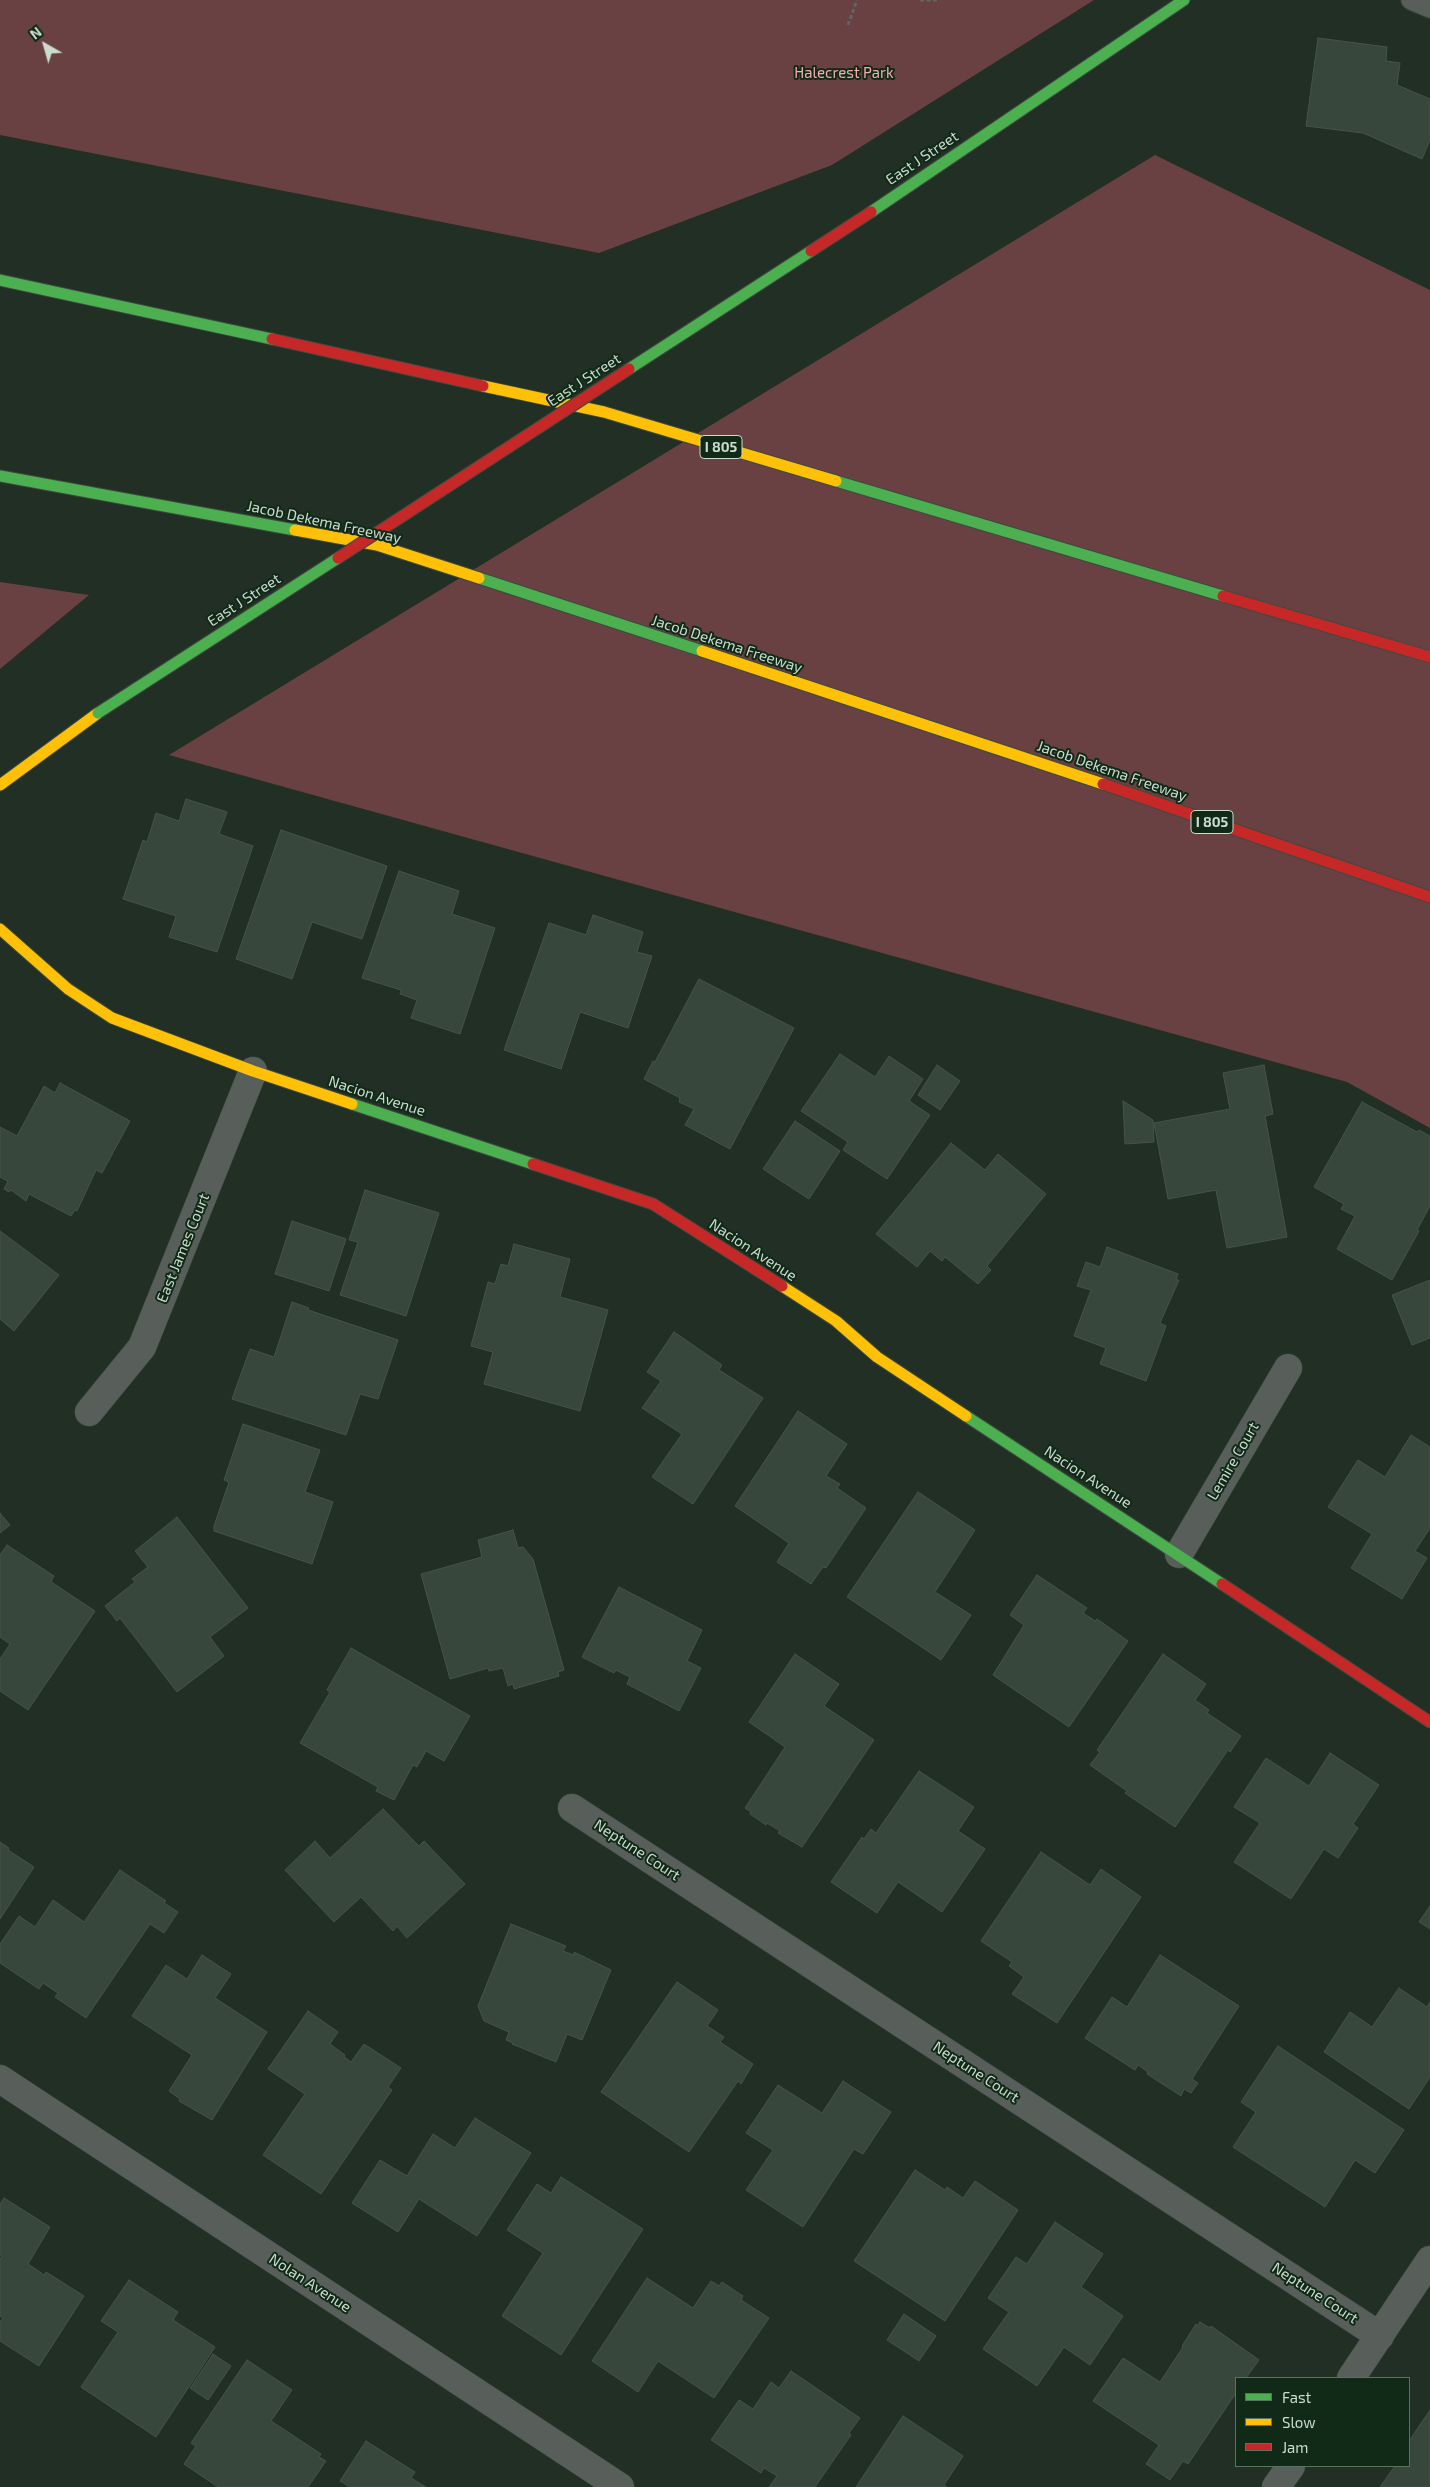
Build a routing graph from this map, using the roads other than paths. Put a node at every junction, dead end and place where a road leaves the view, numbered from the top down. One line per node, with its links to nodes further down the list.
1 (1184, 0): 7 (main road, East J Street, bridge)
2 (1411, 0): 3 (lane)
3 (1430, 8)
4 (0, 280): 6 (main road, I 805)
5 (0, 476): 8 (main road, Jacob Dekema Freeway / I 805)
6 (1430, 657)
7 (0, 785)
8 (1424, 895): 9 (main road, Jacob Dekema Freeway)
9 (1430, 901)
10 (0, 929): 11 (main road, Nacion Avenue)
11 (253, 1071): 13 (street, East James Court); 14 (main road, Nacion Avenue)
12 (1288, 1368): 14 (street, Lemire Court)
13 (89, 1412)
14 (1179, 1554): 15 (main road, Nacion Avenue)
15 (1430, 1722)
16 (572, 1808): 19 (street, Neptune Court)
17 (0, 2079): 22 (street, Nolan Avenue)
18 (1430, 2260): 19 (street)
19 (1380, 2336): 20 (street)
20 (1352, 2377)
21 (1290, 2467): 23 (street)
22 (620, 2487)
23 (1276, 2487)

